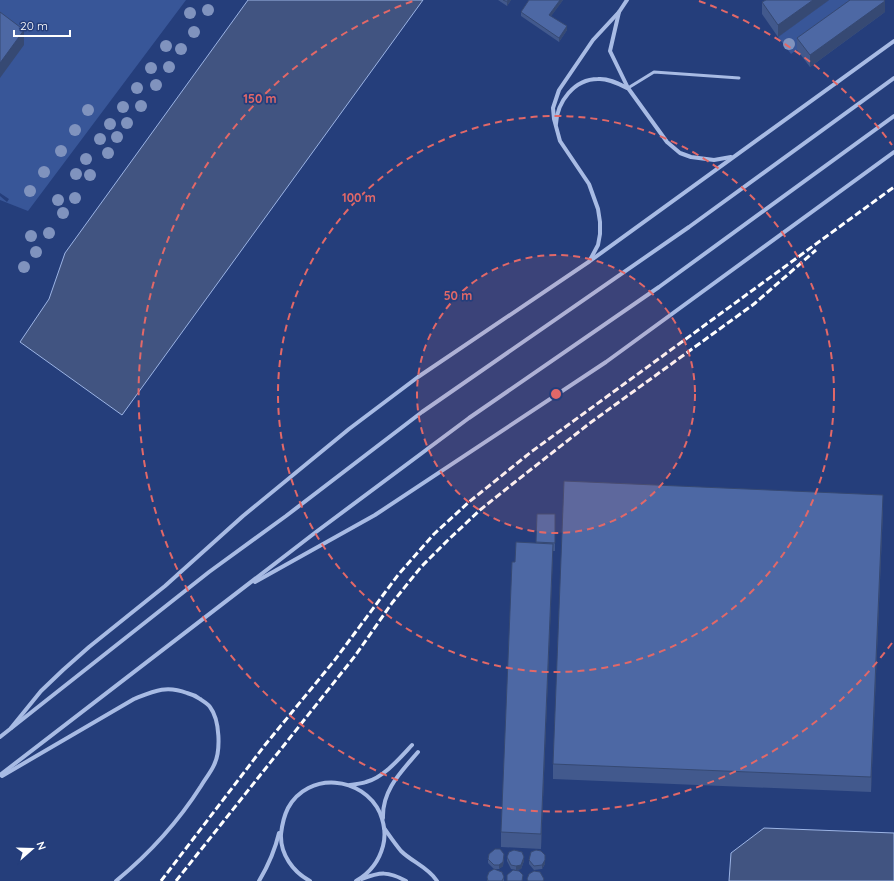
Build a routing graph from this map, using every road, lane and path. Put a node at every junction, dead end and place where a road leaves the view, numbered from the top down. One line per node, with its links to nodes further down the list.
1 (627, 0): 2 (street)
2 (619, 12): 6 (street); 8 (street)
3 (894, 41): 10 (street)
4 (739, 78): 6 (lane)
5 (894, 78): 13 (street)
6 (628, 88): 8 (street); 10 (street)
7 (894, 116): 12 (street)
8 (556, 131): 11 (street)
9 (894, 152): 12 (street)
10 (735, 155): 11 (street)
11 (590, 261): 13 (street)
12 (242, 590): 17 (street)
13 (11, 728): 14 (street)
14 (0, 737)
15 (412, 746): 18 (street)
16 (418, 752): 19 (street)
17 (0, 776): 22 (street)
18 (349, 785): 19 (street); 20 (street)
19 (383, 821): 21 (street)
20 (282, 823): 23 (street); 24 (street)
21 (384, 828): 25 (street); 27 (street)
22 (116, 881)
23 (259, 881)
24 (310, 881)
25 (357, 881): 26 (street)
26 (406, 881)
27 (437, 881)

